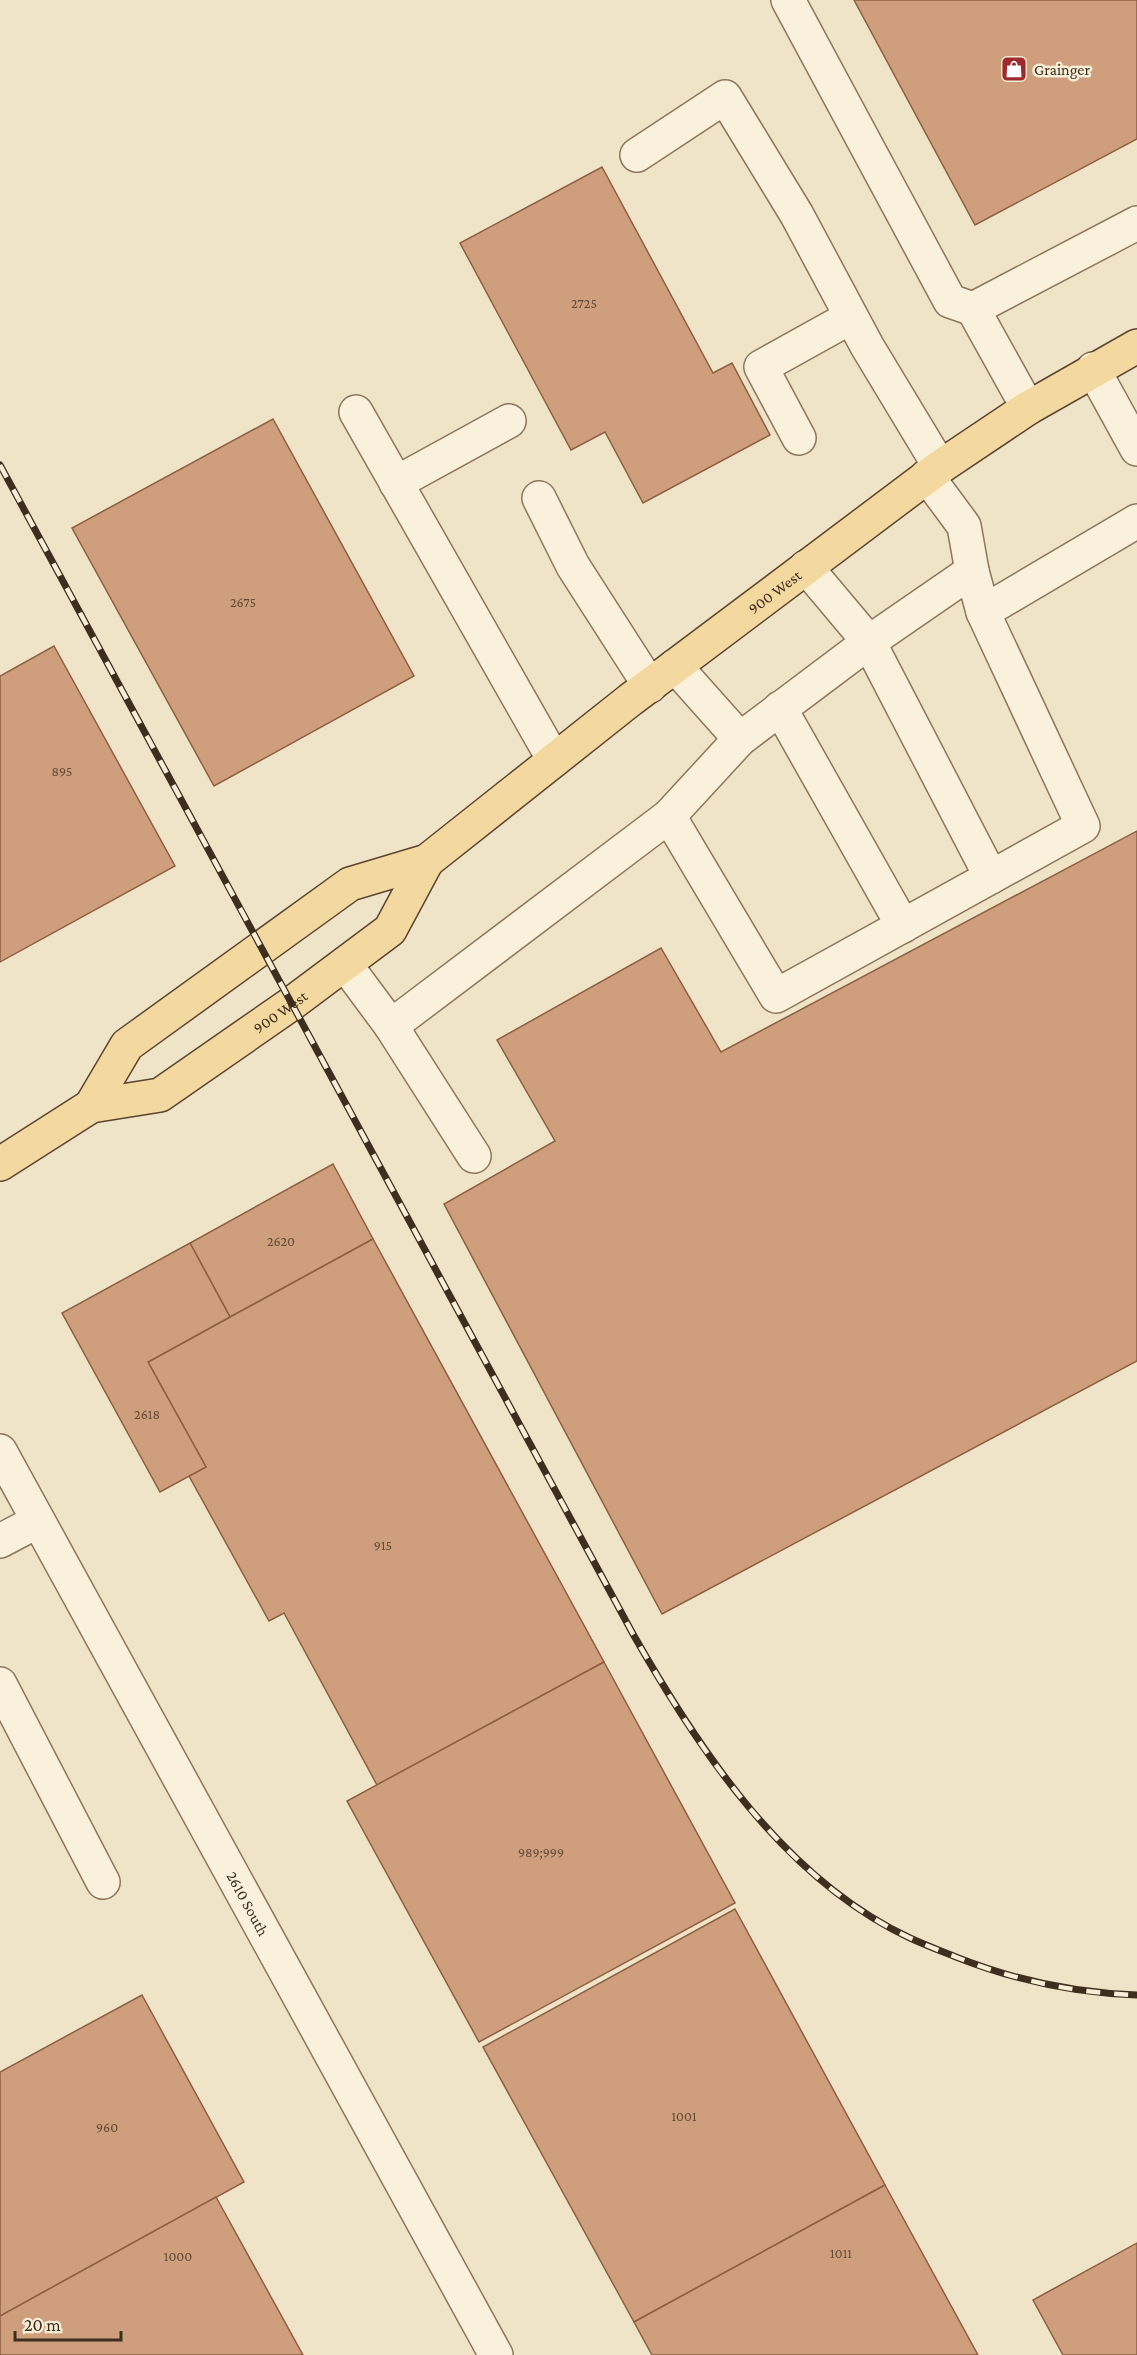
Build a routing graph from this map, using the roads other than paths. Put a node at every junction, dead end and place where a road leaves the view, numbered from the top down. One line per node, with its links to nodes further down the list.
1 (788, 0): 4 (street)
2 (637, 155): 5 (street)
3 (1137, 223): 4 (street)
4 (973, 309): 8 (street)
5 (851, 317): 11 (street); 13 (street)
6 (1137, 346): 7 (main road, 900 West)
7 (1093, 369): 8 (main road, 900 West); 12 (street)
8 (1028, 408): 13 (main road, 900 West)
9 (356, 412): 14 (street)
10 (509, 421): 14 (street)
11 (799, 438)
12 (1137, 449)
13 (934, 472): 17 (main road, 900 West); 18 (street)
14 (396, 483): 25 (street)
15 (539, 498): 22 (street)
16 (1137, 521): 19 (street)
17 (806, 567): 20 (street); 21 (main road, 900 West)
18 (972, 572): 19 (street); 20 (street)
19 (983, 612): 28 (street)
20 (869, 642): 23 (street); 28 (street)
21 (675, 666): 22 (main road, 900 West); 24 (street)
22 (650, 686): 25 (main road, 900 West)
23 (780, 708): 24 (street); 29 (street)
24 (740, 739): 26 (street)
25 (554, 760): 27 (main road, 900 West)
26 (669, 816): 29 (street); 31 (street)
27 (427, 861): 30 (main road, 900 West); 32 (main road, 900 West)
28 (991, 877): 29 (street)
29 (903, 926)
30 (345, 964): 31 (street); 32 (main road, 900 West)
31 (391, 1026): 33 (street)
32 (92, 1106): 34 (main road, 900 West)
33 (474, 1156)
34 (0, 1164)
35 (0, 1451): 36 (street, 2610 South)
36 (38, 1521): 37 (street); 40 (street, 2610 South)
37 (0, 1541)
38 (0, 1684): 39 (street)
39 (103, 1882)
40 (483, 2350)

